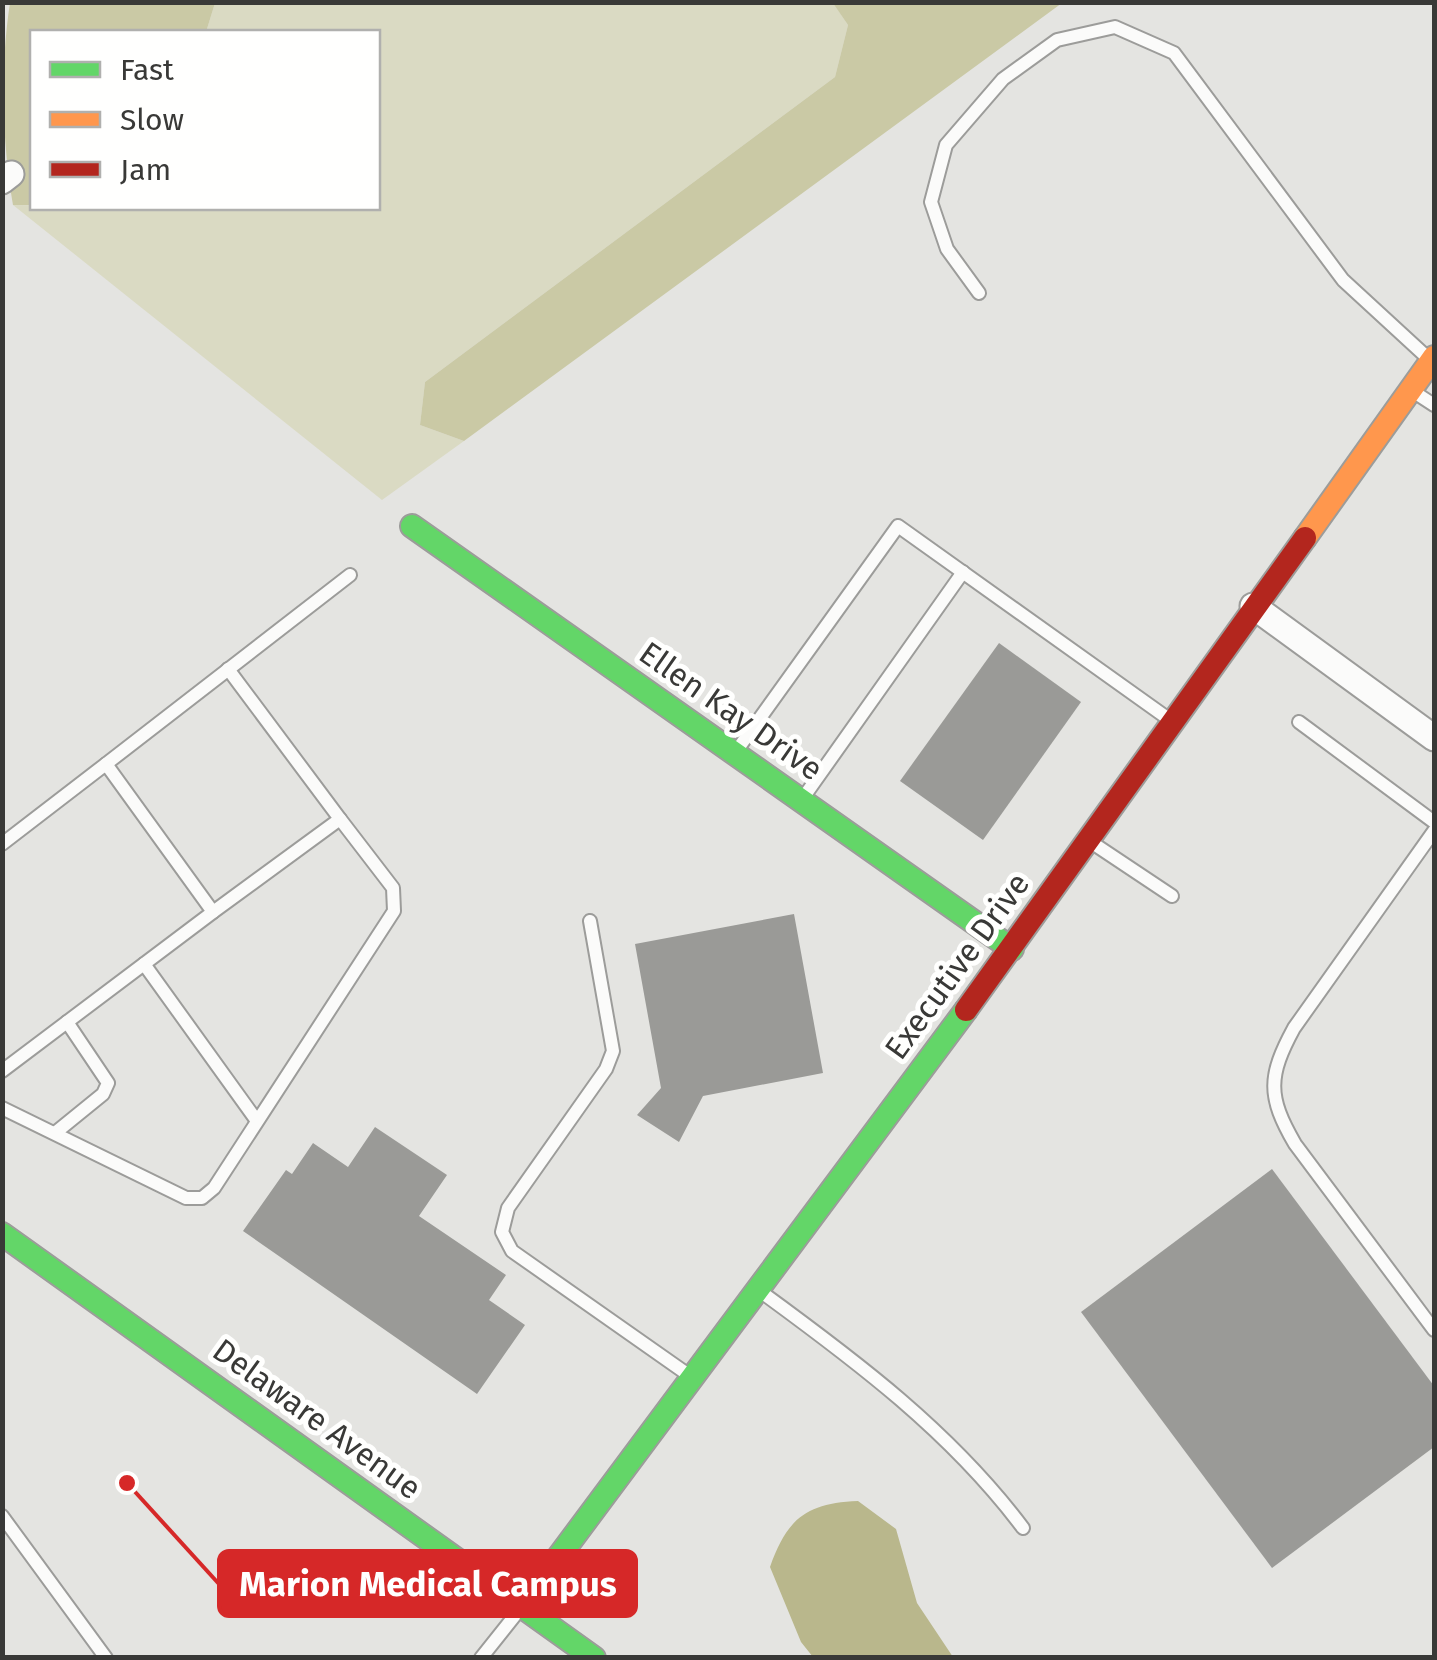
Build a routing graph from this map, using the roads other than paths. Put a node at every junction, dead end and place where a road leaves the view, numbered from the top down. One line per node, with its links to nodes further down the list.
1 (979, 292): 2 (lane)
2 (1433, 359): 3 (street, Executive Drive)
3 (1411, 390): 4 (lane); 8 (street, Executive Drive)
4 (1434, 405)
5 (412, 526): 13 (street, Ellen Kay Drive)
6 (964, 572): 10 (lane); 13 (lane); 15 (lane)
7 (350, 575): 9 (lane)
8 (1253, 606): 10 (street, Executive Drive); 12 (street)
9 (228, 670): 14 (lane); 16 (lane)
10 (1172, 722): 19 (street, Executive Drive)
11 (1299, 722): 17 (lane)
12 (1434, 738)
13 (735, 754): 15 (street, Ellen Kay Drive)
14 (106, 764): 20 (lane); 22 (lane)
15 (801, 800): 24 (street, Ellen Kay Drive)
16 (340, 819): 22 (lane); 29 (lane)
17 (1434, 822)
18 (1434, 831): 33 (lane)
19 (1088, 840): 21 (lane); 24 (street, Executive Drive)
20 (2, 844)
21 (1172, 896)
22 (213, 912): 25 (lane)
23 (590, 921): 34 (lane)
24 (1012, 949): 32 (street, Executive Drive)
25 (144, 964): 26 (lane); 29 (lane)
26 (67, 1022): 27 (lane); 30 (lane)
27 (2, 1071)
28 (2, 1108): 30 (lane)
29 (257, 1120): 30 (lane)
30 (55, 1134)
31 (2, 1234): 37 (street, Delaware Avenue)
32 (758, 1289): 34 (street, Executive Drive); 36 (lane)
33 (1434, 1330)
34 (692, 1377): 37 (street, Executive Drive)
35 (2, 1516): 38 (lane)
36 (1023, 1528)
37 (522, 1606): 39 (lane); 40 (street, Delaware Avenue)
38 (106, 1658)
39 (481, 1658)
40 (594, 1658)

